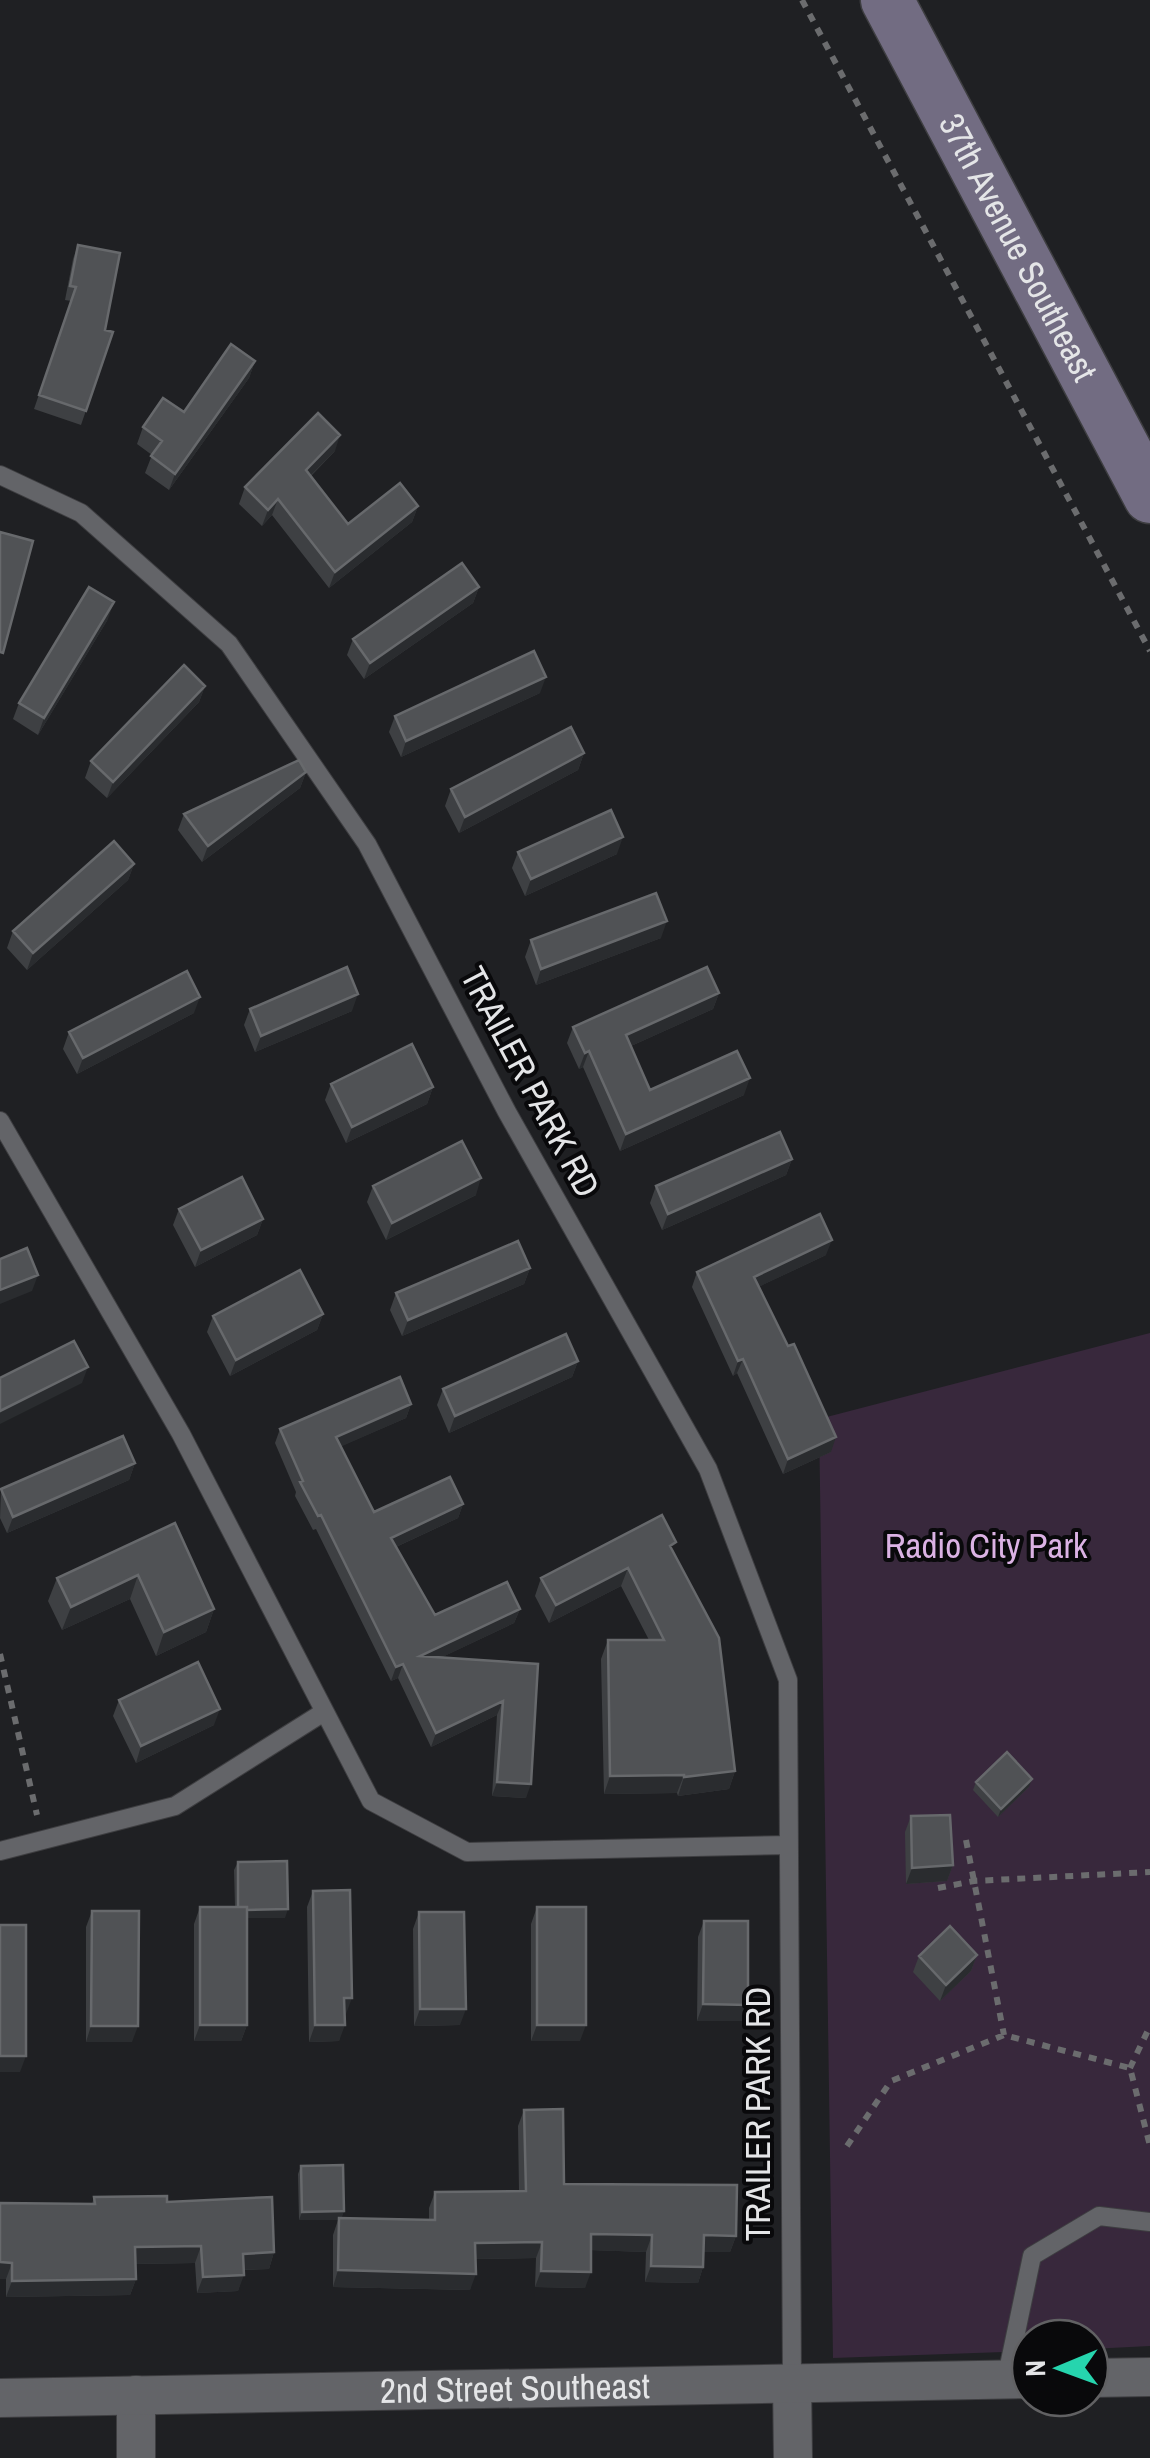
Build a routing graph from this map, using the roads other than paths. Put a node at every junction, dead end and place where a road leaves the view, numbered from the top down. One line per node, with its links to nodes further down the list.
1 (887, 0): 3 (street, 37th Avenue Southeast)
2 (0, 475): 6 (lane, TRAILER PARK RD)
3 (1150, 497)
4 (0, 1121): 5 (lane)
5 (324, 1712): 6 (lane); 7 (lane)
6 (790, 1845): 13 (lane, TRAILER PARK RD)
7 (0, 1851)
8 (1150, 2222): 9 (lane)
9 (1025, 2318)
10 (1150, 2377): 11 (street)
11 (1110, 2378)
12 (1010, 2379): 13 (street, 2nd Street Southeast)
13 (792, 2383): 14 (street, 2nd Street Southeast); 17 (street)
14 (136, 2395): 15 (street, 2nd Street Southeast); 16 (street)
15 (0, 2398)
16 (136, 2458)
17 (794, 2458)

